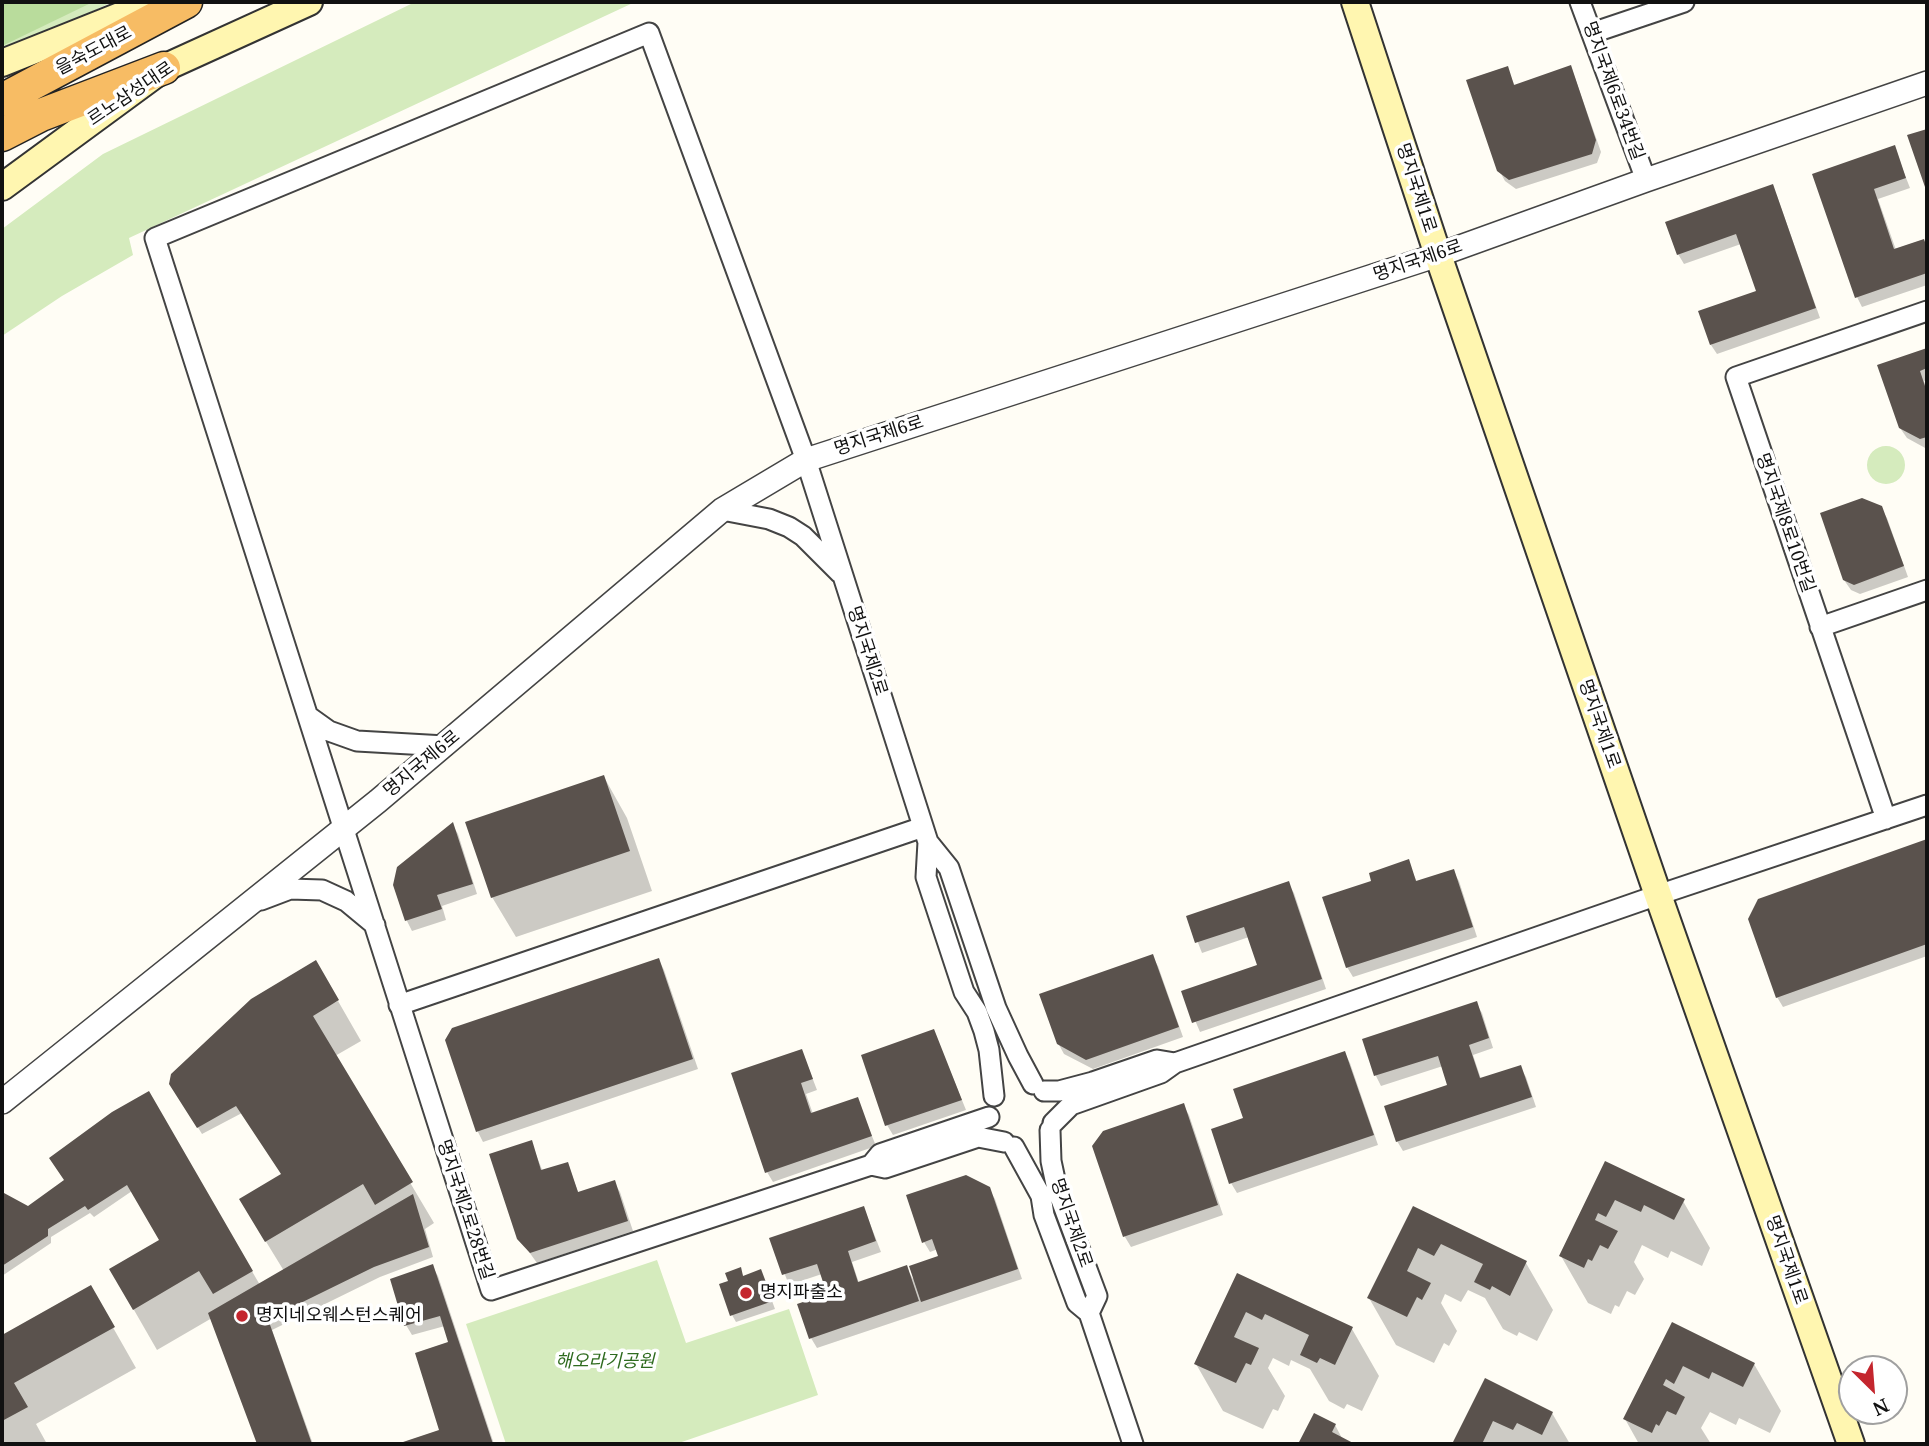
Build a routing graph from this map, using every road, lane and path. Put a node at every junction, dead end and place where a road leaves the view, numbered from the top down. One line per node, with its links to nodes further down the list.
1 (186, 2): 11 (highway, 을숙도대로)
2 (309, 2): 9 (main road, 르노삼성대로)
3 (1355, 2): 15 (main road, 명지국제1로)
4 (1580, 2): 7 (street, 명지국제6로34번길)
5 (1684, 2): 7 (street)
6 (146, 3): 8 (main road)
7 (1592, 33): 13 (street, 명지국제6로34번길)
8 (2, 63)
9 (164, 68): 12 (highway, 을숙도대로); 14 (main road, 르노삼성대로)
10 (1927, 83): 13 (street, 명지국제6로)
11 (2, 100)
12 (2, 135)
13 (1646, 180): 15 (street, 명지국제6로)
14 (2, 187)
15 (1438, 255): 17 (street, 명지국제6로); 28 (main road, 명지국제1로)
16 (1927, 311): 21 (street, 명지국제8로10번길)
17 (806, 460): 18 (street, 명지국제6로); 19 (street, 명지국제2로); 22 (street, 명지국제2로)
18 (722, 510): 19 (street); 23 (street, 명지국제6로)
19 (843, 576): 27 (street, 명지국제2로)
20 (1927, 590): 21 (street)
21 (1820, 627): 25 (street, 명지국제8로10번길)
22 (308, 716): 23 (street); 26 (street, 명지국제2로28번길)
23 (445, 746): 26 (street, 명지국제6로)
24 (1927, 805): 25 (street)
25 (1886, 819): 28 (street)
26 (344, 829): 29 (street, 명지국제6로); 30 (street, 명지국제2로28번길)
27 (926, 834): 31 (street); 33 (street, 명지국제2로); 34 (street, 명지국제2로)
28 (1658, 895): 32 (street); 42 (main road, 명지국제1로)
29 (242, 911): 30 (street); 35 (street, 명지국제6로)
30 (375, 925): 31 (street, 명지국제2로28번길)
31 (399, 1005): 39 (street, 명지국제2로28번길)
32 (1175, 1063): 33 (street); 37 (street)
33 (1039, 1088): 34 (street); 37 (street)
34 (994, 1096): 36 (street)
35 (2, 1102)
36 (989, 1118): 38 (street); 39 (street, 명지국제2로28번길)
37 (1051, 1127): 38 (street); 40 (street, 명지국제2로)
38 (1009, 1144): 39 (street, 명지국제2로28번길); 40 (street, 명지국제2로)
39 (871, 1165)
40 (1089, 1313): 41 (street, 명지국제2로)
41 (1133, 1444)
42 (1851, 1444)

